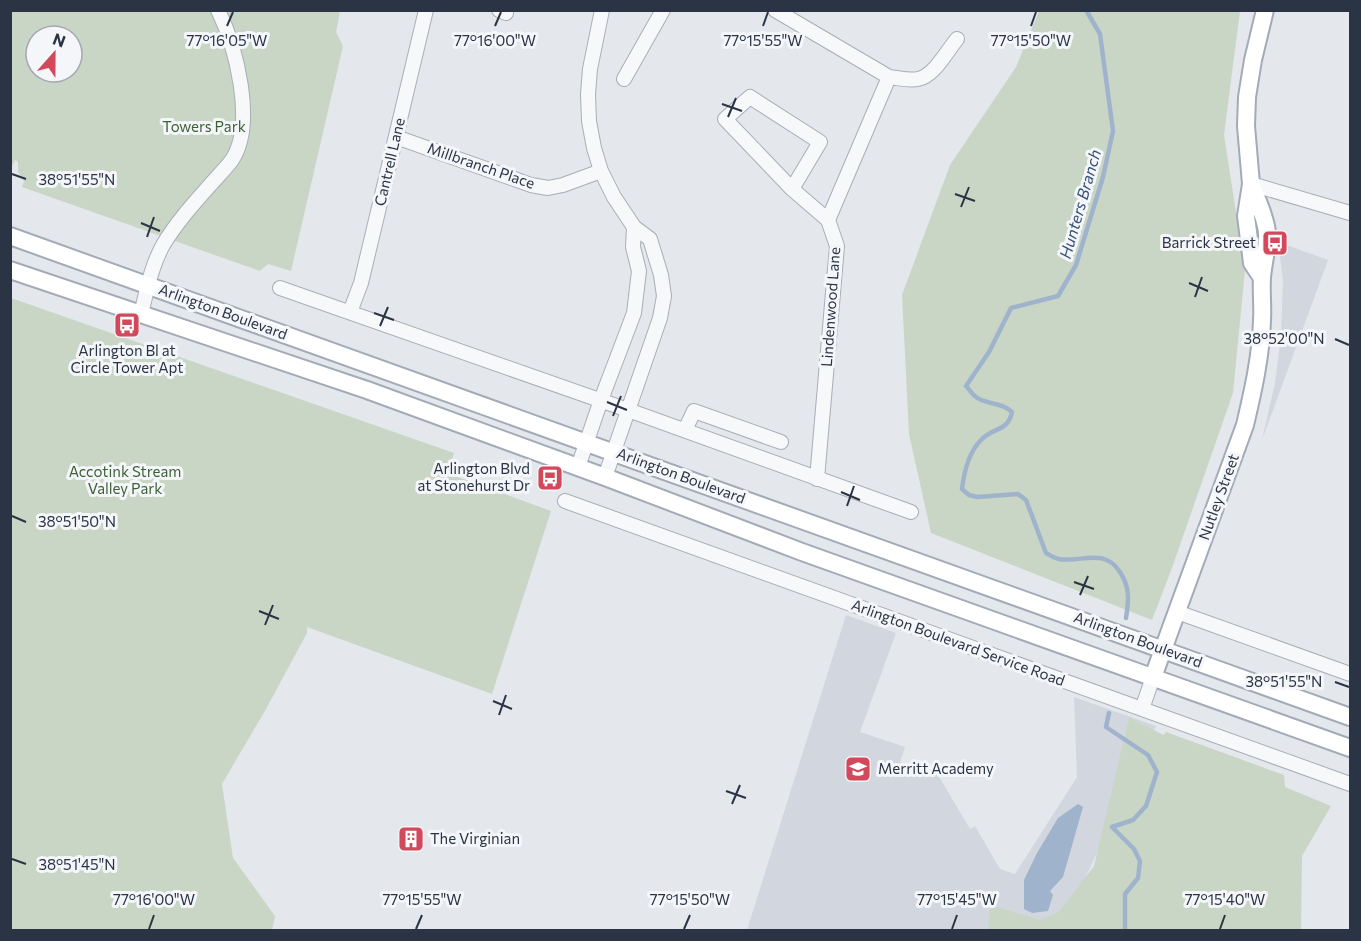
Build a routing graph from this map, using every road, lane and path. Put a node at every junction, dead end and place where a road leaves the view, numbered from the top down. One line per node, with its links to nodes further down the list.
1 (218, 10): 19 (street)
2 (426, 10): 10 (street, Cantrell Lane)
3 (602, 10): 11 (street)
4 (663, 10): 9 (street)
5 (775, 10): 8 (street)
6 (1265, 10): 12 (main road, Nutley Street)
7 (957, 39): 8 (street)
8 (889, 77): 15 (street)
9 (624, 79)
10 (396, 137): 11 (street, Millbranch Place); 21 (street, Cantrell Lane)
11 (601, 171): 16 (street)
12 (1251, 184): 14 (street); 34 (main road, Nutley Street)
13 (792, 189): 13 (street); 15 (street)
14 (1350, 213)
15 (828, 220): 31 (street, Lindenwood Lane)
16 (634, 227): 23 (street); 24 (street)
17 (10, 236): 19 (main road, Arlington Boulevard)
18 (10, 270): 22 (main road, Arlington Boulevard)
19 (148, 285): 22 (street); 26 (main road, Arlington Boulevard)
20 (280, 288): 21 (street)
21 (350, 312): 23 (street)
22 (141, 314): 29 (main road, Arlington Boulevard)
23 (601, 400): 24 (street); 26 (street)
24 (628, 410): 25 (street); 28 (street)
25 (685, 430): 27 (street); 31 (street)
26 (586, 442): 28 (main road, Arlington Boulevard); 29 (street)
27 (781, 442)
28 (615, 452): 30 (street); 35 (main road, Arlington Boulevard)
29 (578, 467): 30 (main road, Arlington Boulevard)
30 (605, 477): 37 (main road, Arlington Boulevard)
31 (817, 479): 33 (street)
32 (565, 501): 38 (street, Arlington Boulevard Service Road)
33 (911, 512)
34 (1177, 612): 35 (main road, Nutley Street); 36 (street)
35 (1163, 650): 37 (main road, Nutley Street); 39 (main road, Arlington Boulevard)
36 (1350, 674)
37 (1153, 677): 38 (street, Nutley Street); 40 (main road, Arlington Boulevard)
38 (1142, 709): 41 (street, Arlington Boulevard Service Road)
39 (1350, 717)
40 (1350, 748)
41 (1350, 784)

